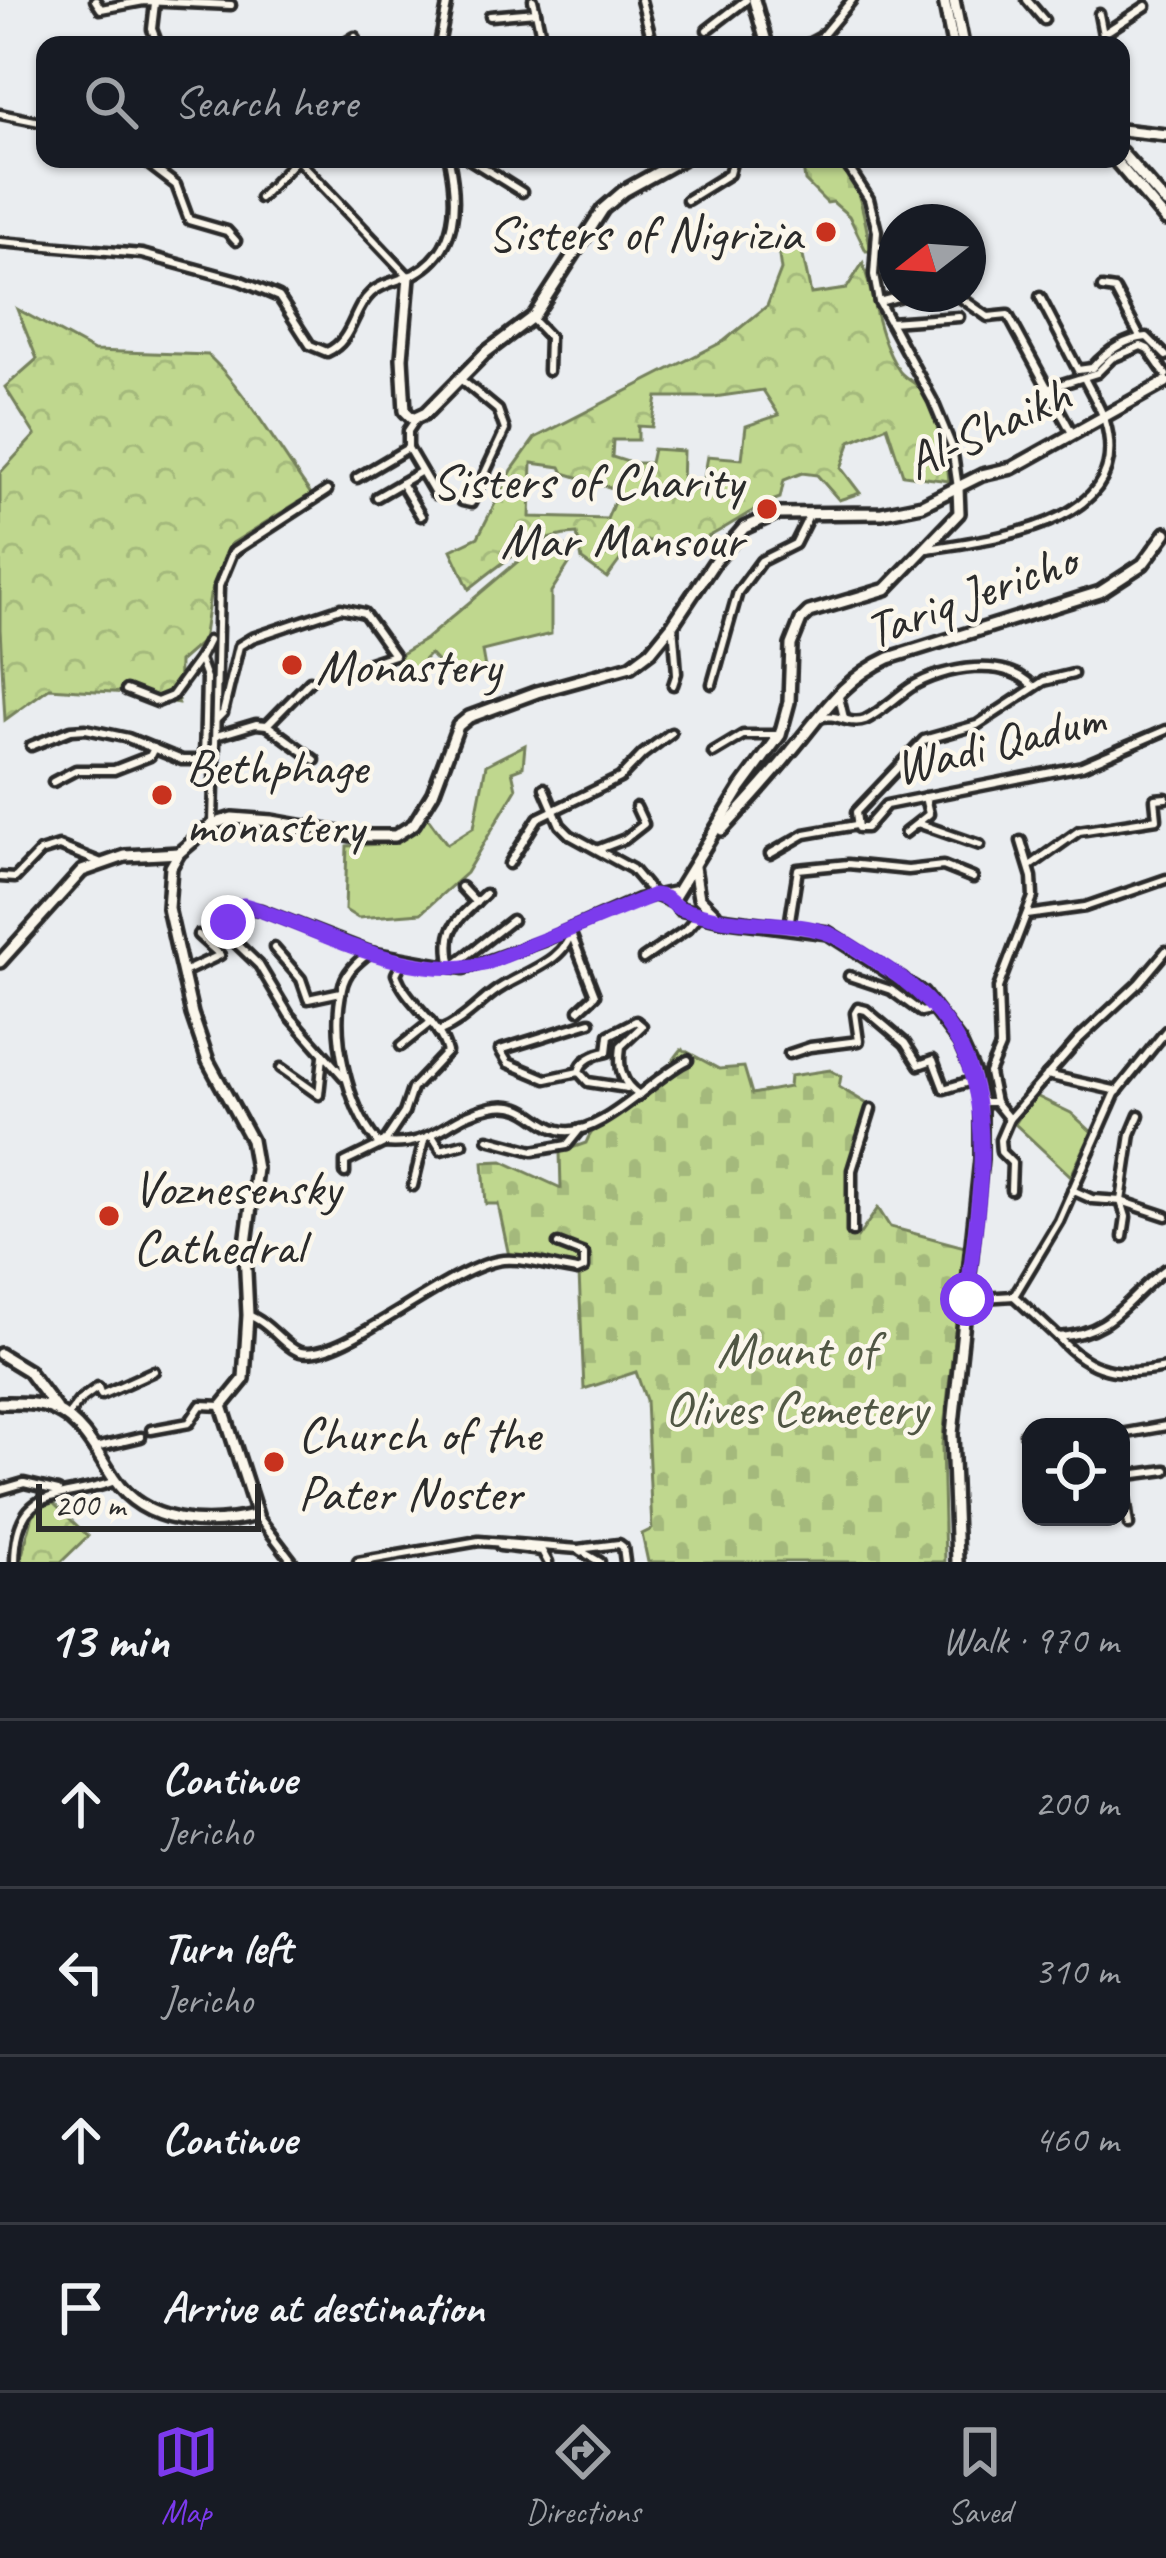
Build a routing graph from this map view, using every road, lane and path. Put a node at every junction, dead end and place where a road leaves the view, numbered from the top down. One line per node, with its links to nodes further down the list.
1 (95, 0): 10 (street)
2 (448, 0): 20 (street)
3 (533, 0): 13 (street)
4 (641, 0): 22 (street)
5 (750, 0): 17 (street); 23 (street)
6 (852, 0): 24 (street)
7 (944, 0): 25 (street)
8 (954, 0): 26 (street)
9 (1027, 0): 16 (street)
10 (156, 2): 11 (street); 19 (street)
11 (231, 5)
12 (1146, 6): 18 (street)
13 (536, 12): 15 (street); 21 (street)
14 (1099, 14): 18 (street)
15 (490, 16)
16 (1044, 20)
17 (706, 30)
18 (1103, 34)
19 (155, 36)
20 (442, 36)
21 (542, 36)
22 (651, 36)
23 (764, 36)
24 (821, 36)
25 (951, 36)
26 (961, 36)
27 (0, 114): 28 (street)
28 (36, 121)
29 (1130, 131): 30 (street)
30 (1166, 135)
31 (1130, 162): 44 (street)
32 (153, 168): 46 (street)
33 (288, 168): 42 (street)
34 (306, 168): 49 (street)
35 (450, 168): 49 (street)
36 (483, 168): 41 (street)
37 (666, 168): 56 (street)
38 (731, 168): 43 (street)
39 (849, 168): 48 (street)
40 (1122, 168): 45 (street)
41 (522, 192)
42 (260, 198)
43 (687, 200)
44 (1166, 203)
45 (1166, 220)
46 (236, 241)
47 (0, 242): 49 (street)
48 (878, 245): 51 (street)
49 (409, 277): 66 (street)
50 (1102, 288): 58 (street)
51 (878, 297)
52 (1040, 298): 58 (street)
53 (884, 312): 57 (street)
54 (982, 312): 64 (street)
55 (959, 317): 57 (street)
56 (531, 318): 60 (street); 61 (street)
57 (890, 322): 72 (street)
58 (1140, 338): 59 (street)
59 (1166, 356)
60 (548, 371)
61 (459, 378): 66 (street); 76 (street)
62 (1084, 378): 63 (street); 64 (street); 65 (street)
63 (1166, 378): 65 (street, Al-Shaikh)
64 (1046, 389): 67 (street)
65 (1103, 416): 67 (street, Al-Shaikh); 81 (street)
66 (416, 418): 68 (street)
67 (1072, 434): 72 (street, Al-Shaikh)
68 (408, 448): 69 (street); 70 (street)
69 (421, 471): 71 (street); 74 (street)
70 (357, 478)
71 (401, 483): 75 (street); 78 (street)
72 (958, 488): 77 (street, Al-Shaikh); 81 (street)
73 (327, 491): 96 (street)
74 (435, 494)
75 (377, 497)
76 (462, 501)
77 (810, 514): 83 (street, Al-Shaikh); 89 (street)
78 (421, 516)
79 (1166, 533): 82 (street, Tariq Jericho)
80 (1166, 545): 82 (street)
81 (927, 549): 100 (street)
82 (1143, 564): 93 (street, Tariq Jericho)
83 (673, 624): 90 (street); 114 (street, Al-Shaikh)
84 (208, 641): 85 (street)
85 (199, 659): 92 (street); 105 (street)
86 (345, 671): 96 (street)
87 (1073, 674): 91 (street)
88 (310, 681): 97 (street)
89 (712, 684)
90 (673, 685)
91 (1034, 687): 94 (street); 116 (street)
92 (126, 690)
93 (838, 691): 94 (street); 95 (street, Tariq Jericho)
94 (844, 718): 95 (street)
95 (815, 719): 119 (street, Tariq Jericho)
96 (216, 720): 101 (street)
97 (267, 724): 101 (street); 107 (street)
98 (1166, 730): 110 (street, Wadi Qadum)
99 (671, 733): 113 (street)
100 (780, 735): 104 (street); 119 (street)
101 (216, 736): 106 (street)
102 (31, 746): 103 (street)
103 (154, 748): 105 (street); 108 (street)
104 (713, 753)
105 (204, 760): 106 (street)
106 (215, 760): 114 (street)
107 (315, 760)
108 (53, 782)
109 (544, 788): 113 (street)
110 (925, 797): 115 (street); 116 (street, Wadi Qadum)
111 (1166, 798): 127 (street)
112 (636, 807): 121 (street)
113 (552, 809): 121 (street); 126 (street)
114 (213, 824): 122 (street)
115 (920, 824): 117 (street); 120 (street)
116 (857, 827): 123 (street, Wadi Qadum)
117 (905, 833)
118 (1021, 842): 127 (street)
119 (710, 843): 124 (street)
120 (980, 845)
121 (599, 849): 135 (street)
122 (179, 853): 125 (street); 151 (street)
123 (770, 854)
124 (696, 861): 132 (street); 134 (street)
125 (99, 862): 128 (street); 149 (street)
126 (509, 864)
127 (1030, 866): 138 (street)
128 (0, 877)
129 (973, 878): 141 (street)
130 (1166, 879): 138 (street)
131 (460, 887): 136 (street)
132 (677, 893): 134 (street); 135 (street); 137 (street)
133 (485, 894): 136 (street)
134 (697, 894): 137 (street); 140 (street)
135 (654, 895): 142 (street)
136 (476, 903): 150 (street)
137 (695, 911): 140 (street); 147 (street)
138 (1028, 915): 173 (street)
139 (512, 920): 150 (street)
140 (732, 920): 141 (street)
141 (789, 927): 155 (street)
142 (572, 932): 150 (street); 154 (street); 159 (street)
143 (198, 935): 151 (street)
144 (274, 948): 153 (street)
145 (1166, 951): 166 (street)
146 (370, 952): 148 (street); 153 (street); 162 (street)
147 (643, 959)
148 (403, 960): 150 (street); 156 (street)
149 (0, 962)
150 (452, 967)
151 (184, 972): 194 (street)
152 (849, 976): 155 (street)
153 (341, 992): 167 (street)
154 (579, 1010)
155 (935, 1010): 168 (street)
156 (432, 1021): 159 (street); 160 (street)
157 (590, 1022): 165 (street)
158 (1166, 1031): 170 (street)
159 (438, 1032): 180 (street)
160 (401, 1046)
161 (789, 1054): 168 (street)
162 (322, 1055): 164 (street); 167 (street)
163 (688, 1060): 171 (street)
164 (281, 1068)
165 (579, 1072): 169 (street); 169 (street)
166 (1047, 1075): 170 (street); 176 (street)
167 (344, 1077): 180 (street)
168 (975, 1080): 172 (street)
169 (628, 1088): 171 (street)
170 (1118, 1091): 185 (street)
171 (640, 1096): 177 (street)
172 (980, 1102): 173 (street); 193 (street)
173 (995, 1102): 176 (street)
174 (871, 1109): 188 (street)
175 (1139, 1115): 186 (street)
176 (1009, 1120): 184 (street)
177 (580, 1129): 178 (street); 179 (street)
178 (428, 1138): 180 (street); 181 (street); 183 (street)
179 (488, 1139)
180 (384, 1143): 182 (street)
181 (463, 1144)
182 (345, 1173)
183 (413, 1186)
184 (1011, 1190)
185 (1072, 1190): 186 (street); 192 (street)
186 (1121, 1201): 187 (street); 189 (street)
187 (1166, 1216)
188 (852, 1232)
189 (1123, 1237)
190 (558, 1244): 194 (street)
191 (1166, 1269): 195 (street)
192 (1014, 1296): 193 (street); 195 (street)
193 (967, 1299): 221 (street)
194 (248, 1315): 200 (street)
195 (1058, 1337): 197 (street)
196 (0, 1354): 201 (street)
197 (1166, 1368)
198 (154, 1371): 201 (street)
199 (0, 1403): 201 (street)
200 (222, 1406): 203 (street); 212 (street)
201 (61, 1414): 206 (street)
202 (1166, 1426): 204 (street)
203 (151, 1430)
204 (1130, 1432)
205 (141, 1437): 206 (street)
206 (95, 1448): 209 (street)
207 (1166, 1470): 208 (street)
208 (1130, 1475)
209 (115, 1480): 211 (street); 212 (street)
210 (0, 1490): 211 (street)
211 (61, 1492): 216 (street)
212 (257, 1515): 215 (street)
213 (478, 1541): 214 (street); 217 (street); 218 (street)
214 (578, 1549): 219 (street); 220 (street)
215 (287, 1560)
216 (15, 1562)
217 (358, 1562)
218 (548, 1562)
219 (600, 1562)
220 (625, 1562)
221 (957, 1562)

